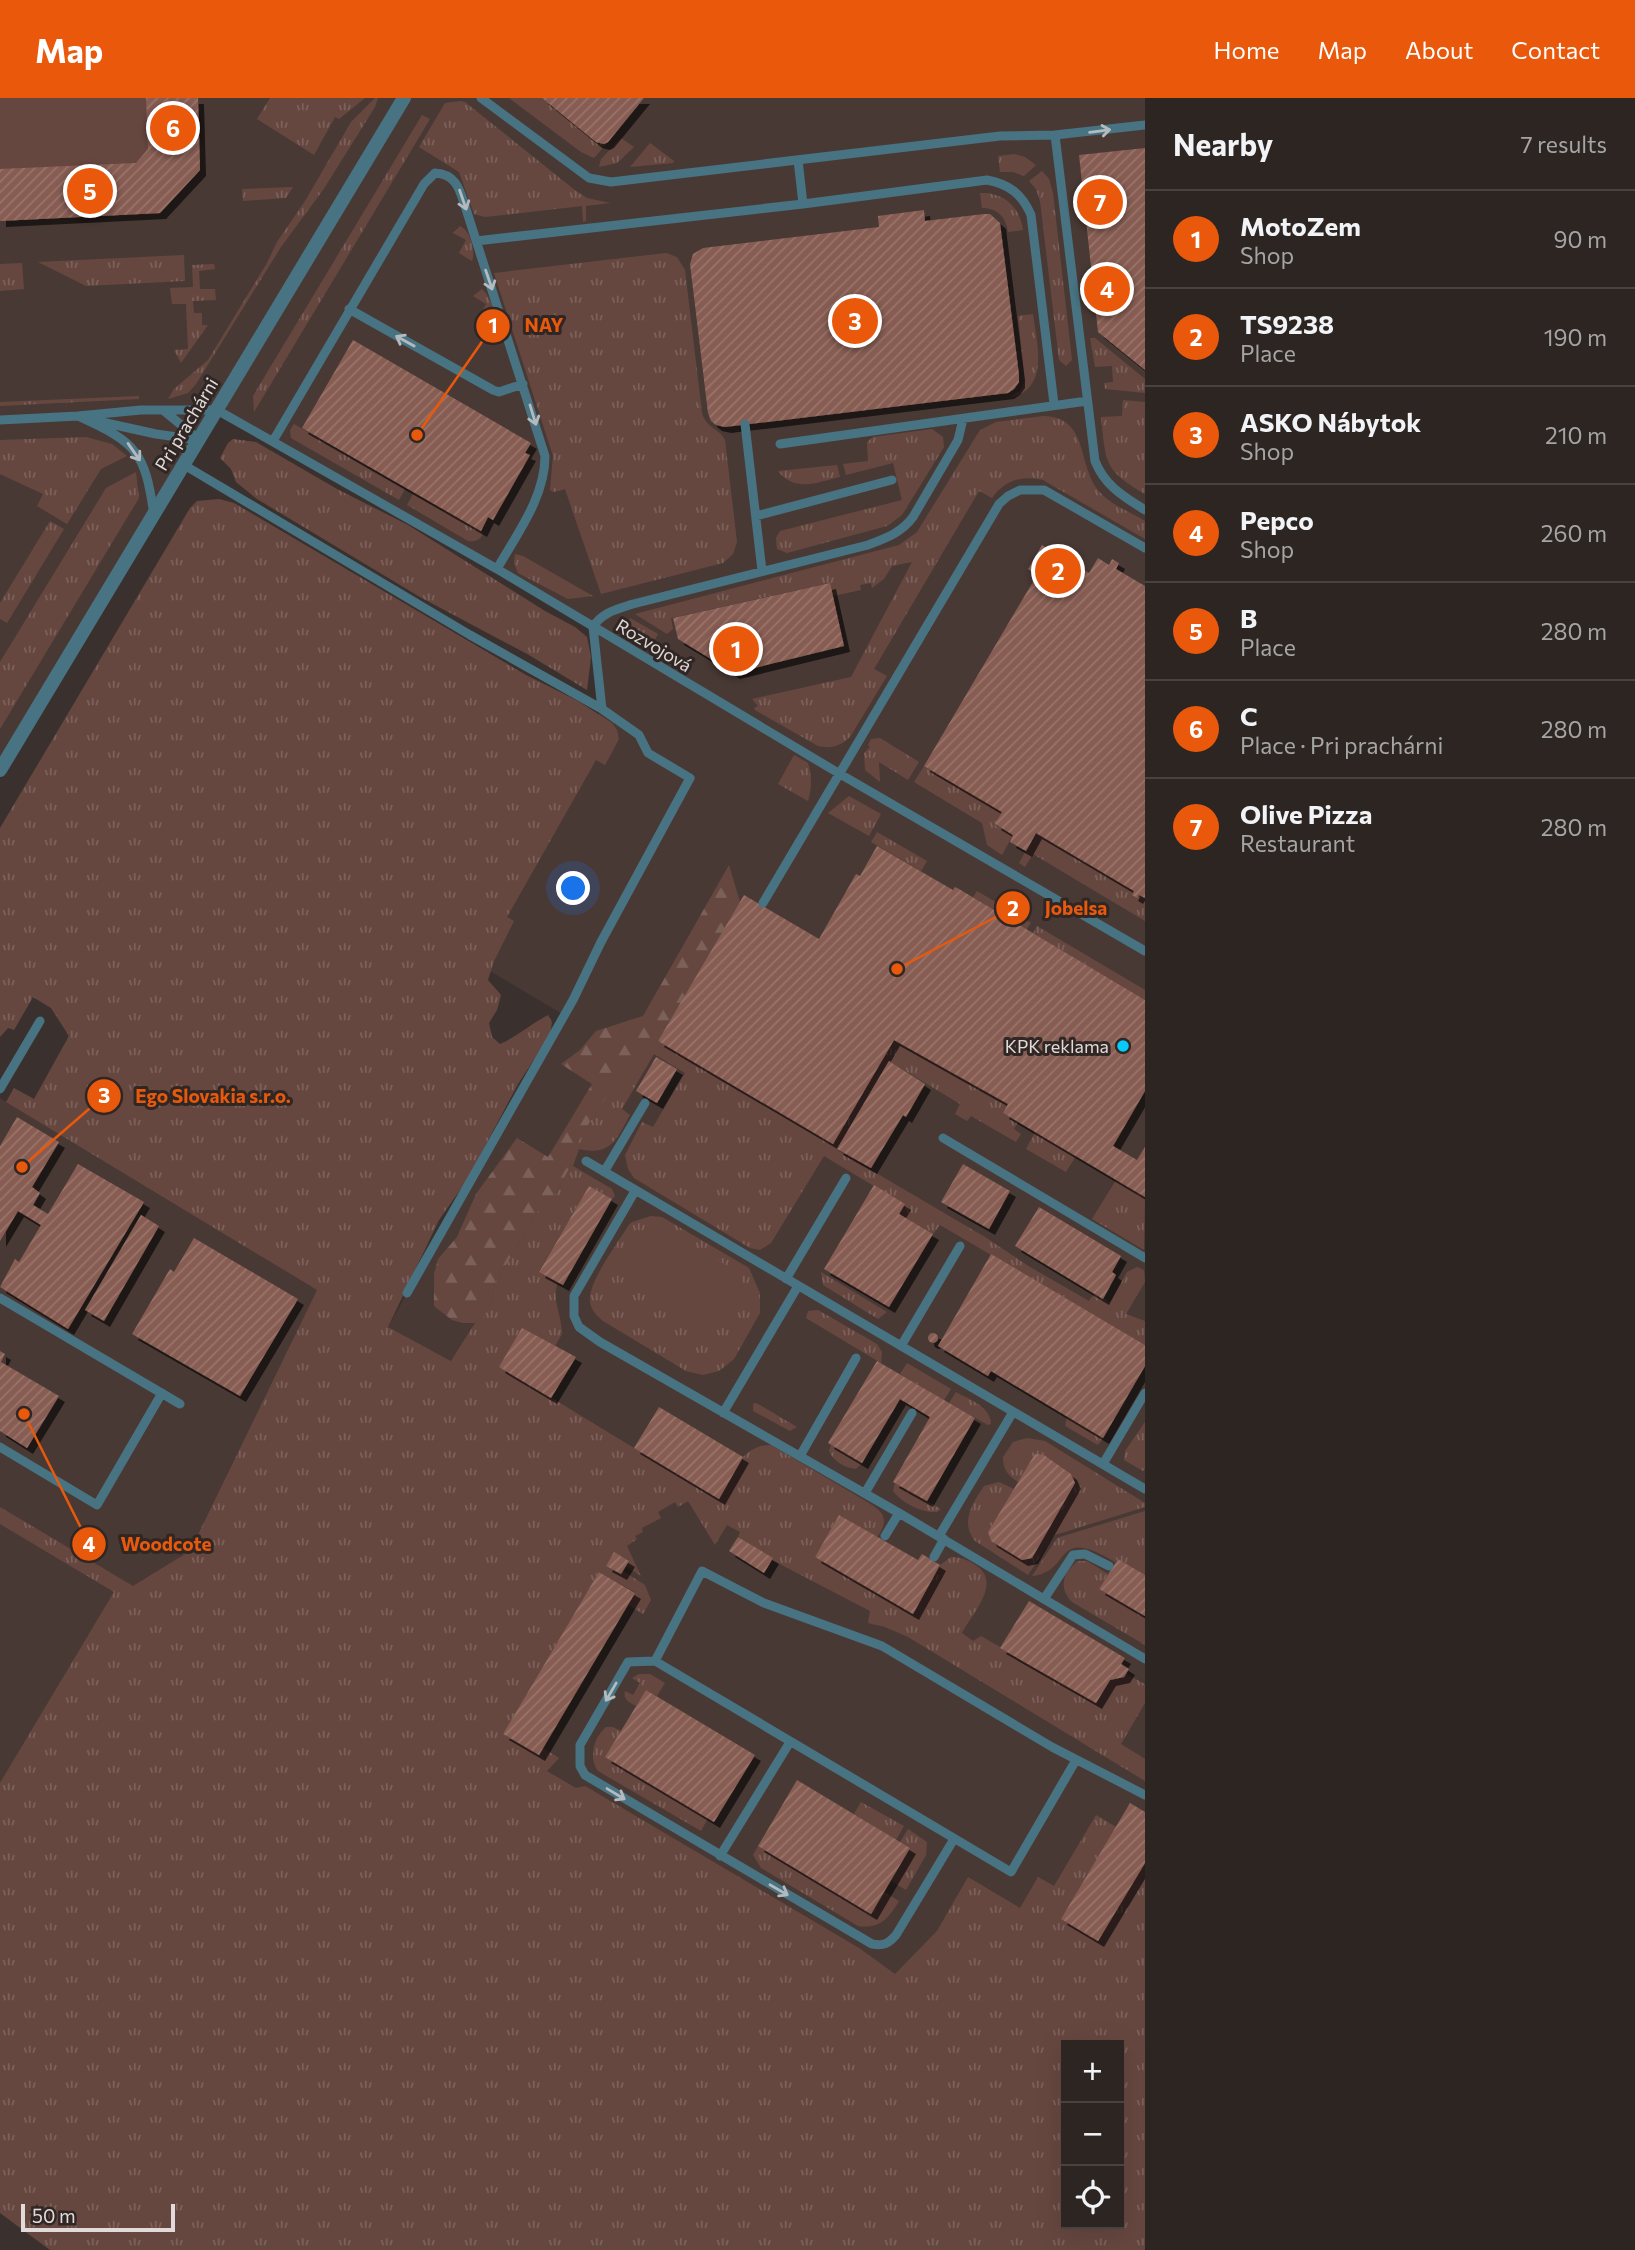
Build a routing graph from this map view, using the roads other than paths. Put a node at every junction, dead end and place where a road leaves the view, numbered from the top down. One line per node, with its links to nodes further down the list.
1 (404, 98): 13 (street, Pri prachárni)
2 (481, 98): 5 (lane)
3 (1145, 125): 4 (lane, one-way to 3)
4 (1055, 135): 5 (lane); 10 (lane)
5 (798, 160): 6 (lane)
6 (803, 204): 7 (lane); 11 (lane)
7 (477, 241): 8 (lane, one-way to 7); 9 (lane, one-way to 9)
8 (349, 309): 9 (lane, one-way to 8); 19 (lane)
9 (523, 384): 27 (lane, one-way to 27)
10 (1087, 401): 11 (lane); 23 (lane)
11 (1054, 404): 15 (lane)
12 (163, 410): 13 (lane); 14 (lane); 18 (lane)
13 (218, 410): 18 (street, Pri prachárni); 19 (lane, Rozvojová)
14 (78, 416): 16 (lane); 18 (lane); 24 (lane, one-way to 24)
15 (963, 419): 20 (lane); 28 (lane)
16 (0, 420)
17 (745, 424): 25 (lane)
18 (199, 440): 21 (street, Pri prachárni)
19 (273, 441): 27 (lane, Rozvojová)
20 (780, 444)
21 (184, 465): 24 (street, Pri prachárni); 30 (lane)
22 (892, 480): 25 (lane)
23 (1145, 510)
24 (154, 516): 31 (street, Pri prachárni)
25 (756, 516): 28 (lane)
26 (1145, 548): 32 (lane)
27 (497, 569): 29 (lane, Rozvojová)
28 (762, 571): 29 (lane)
29 (593, 627): 30 (lane); 32 (lane, Rozvojová)
30 (602, 709): 47 (lane)
31 (0, 770)
32 (839, 774): 33 (lane); 34 (lane, Rozvojová)
33 (763, 903)
34 (1145, 951)
35 (40, 1021): 36 (lane)
36 (0, 1089)
37 (645, 1103): 40 (lane)
38 (943, 1138): 44 (lane)
39 (586, 1161): 40 (lane)
40 (604, 1172): 42 (lane)
41 (846, 1178): 45 (lane)
42 (635, 1191): 45 (lane); 55 (lane)
43 (960, 1247): 49 (lane)
44 (1145, 1258)
45 (786, 1279): 46 (lane)
46 (798, 1286): 49 (lane); 55 (lane)
47 (407, 1293)
48 (0, 1297): 51 (lane)
49 (901, 1346): 54 (lane)
50 (856, 1358): 58 (lane)
51 (162, 1393): 53 (lane); 57 (lane)
52 (1145, 1393): 59 (lane)
53 (180, 1404)
54 (1013, 1412): 59 (lane); 64 (lane)
55 (723, 1413): 58 (lane)
56 (912, 1413): 61 (lane)
57 (0, 1447)
58 (800, 1457): 61 (lane)
59 (1103, 1464): 60 (lane)
60 (1144, 1486)
61 (865, 1493): 62 (lane)
62 (899, 1513): 63 (lane); 64 (lane)
63 (885, 1536)
64 (942, 1538): 65 (lane); 67 (lane)
65 (934, 1557)
66 (1109, 1566): 67 (lane)
67 (1044, 1598): 68 (lane)
68 (1145, 1659)
69 (655, 1661): 70 (lane); 71 (lane); 74 (lane, one-way to 74)
70 (790, 1742): 73 (lane); 74 (lane)
71 (1076, 1760): 72 (lane); 73 (lane)
72 (1145, 1795)
73 (954, 1839): 74 (lane, one-way to 73)
74 (720, 1856)

